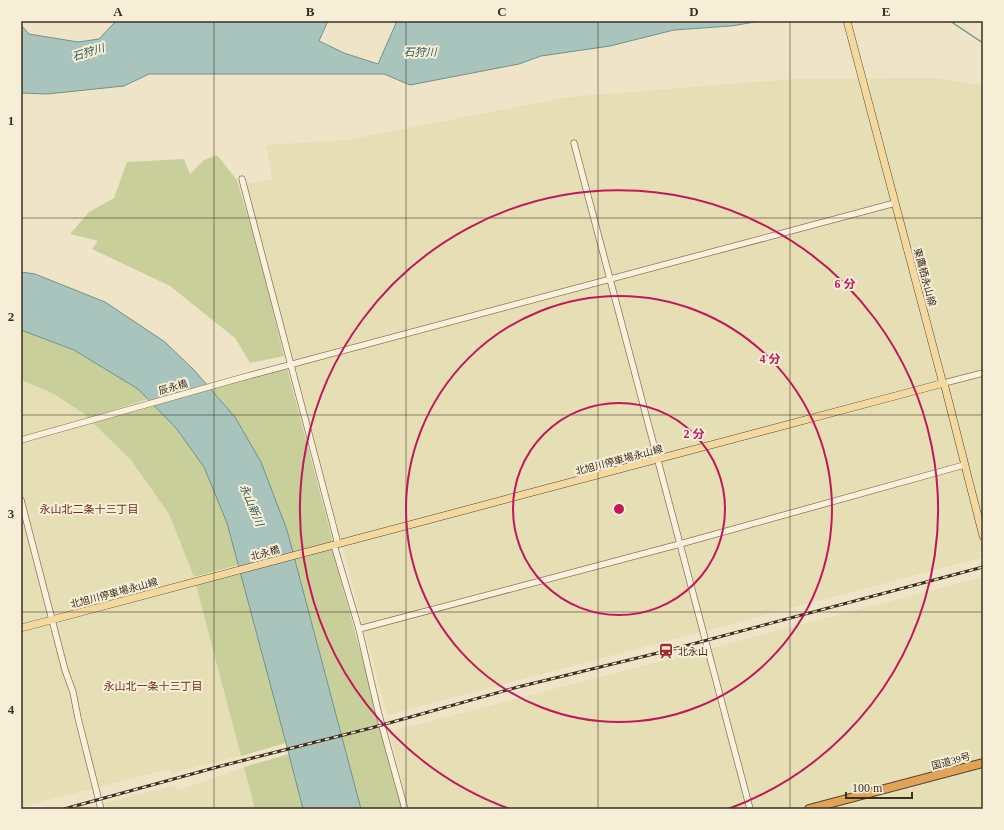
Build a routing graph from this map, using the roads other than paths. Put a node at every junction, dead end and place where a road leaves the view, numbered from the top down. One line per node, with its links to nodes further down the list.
1 (847, 21): 4 (main road, 東鷹栖永山線)
2 (574, 143): 5 (street)
3 (242, 179): 6 (street)
4 (895, 203): 5 (street, 辰永橋); 8 (main road, 東鷹栖永山線)
5 (610, 279): 6 (street, 辰永橋); 10 (street)
6 (290, 364): 9 (street, 辰永橋); 15 (street)
7 (983, 373): 8 (street)
8 (943, 383): 10 (main road, 北旭川停車場永山線); 11 (main road, 東鷹栖永山線)
9 (21, 440)
10 (658, 460): 14 (street); 15 (main road, 北旭川停車場永山線)
11 (964, 465): 13 (main road, 東鷹栖永山線); 14 (street)
12 (21, 500): 18 (street)
13 (983, 536)
14 (680, 544): 20 (street); 24 (street)
15 (336, 545): 16 (main road, 北旭川停車場永山線); 20 (street)
16 (323, 548): 17 (main road, 北永橋)
17 (212, 578): 18 (main road, 北旭川停車場永山線)
18 (52, 620): 19 (main road, 北旭川停車場永山線); 22 (street)
19 (21, 628)
20 (360, 629): 23 (street)
21 (983, 763): 25 (highway, 国道39号)
22 (101, 809)
23 (405, 809)
24 (750, 809)
25 (809, 809)

